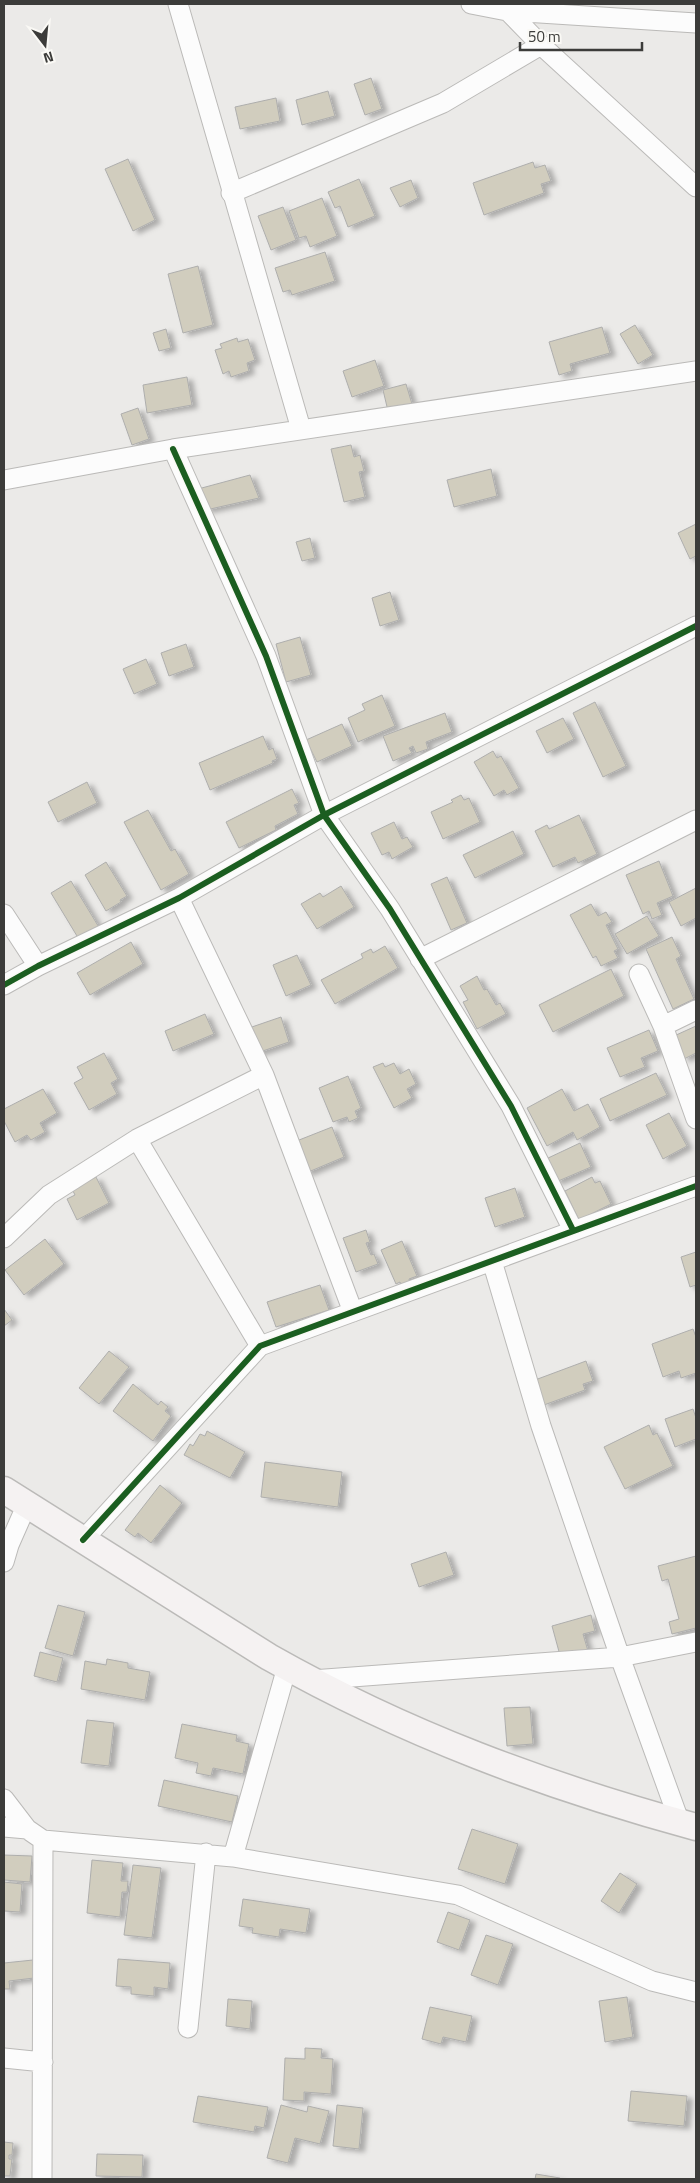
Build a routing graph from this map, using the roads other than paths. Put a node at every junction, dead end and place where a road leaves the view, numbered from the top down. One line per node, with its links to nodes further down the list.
1 (178, 4): 7 (street)
2 (470, 4): 3 (street)
3 (504, 7): 4 (street); 5 (street)
4 (696, 23)
5 (541, 45): 6 (street); 7 (street)
6 (696, 186)
7 (231, 193): 9 (street)
8 (696, 371): 9 (street)
9 (301, 429): 10 (street)
10 (173, 449): 11 (street); 13 (street)
11 (4, 480)
12 (696, 626): 13 (street)
13 (324, 815): 15 (street); 17 (street)
14 (696, 820): 17 (street)
15 (179, 898): 18 (street); 23 (street)
16 (4, 914): 18 (street)
17 (420, 958): 27 (street)
18 (38, 966): 20 (street)
19 (640, 974): 22 (street)
20 (4, 985)
21 (696, 1010): 22 (street)
22 (663, 1026): 24 (street)
23 (264, 1075): 25 (street); 30 (street)
24 (696, 1120)
25 (137, 1140): 28 (street); 31 (street)
26 (696, 1186): 27 (street)
27 (573, 1230): 29 (street)
28 (4, 1238)
29 (492, 1261): 30 (street); 37 (street)
30 (353, 1312): 31 (street)
31 (260, 1346): 34 (street)
32 (4, 1490): 33 (main road)
33 (27, 1504): 34 (main road); 35 (street)
34 (83, 1540): 38 (main road)
35 (4, 1562)
36 (696, 1642): 37 (street)
37 (620, 1657): 39 (street); 41 (street)
38 (287, 1667): 39 (main road); 46 (street)
39 (311, 1680): 41 (main road)
40 (4, 1799): 43 (street)
41 (688, 1825)
42 (4, 1827): 43 (street)
43 (26, 1829): 44 (street)
44 (43, 1840): 45 (street); 50 (street)
45 (206, 1853): 46 (street); 48 (street)
46 (234, 1856): 47 (street)
47 (696, 1992)
48 (188, 2028)
49 (4, 2058): 50 (street)
50 (43, 2062): 51 (street)
51 (42, 2179)

